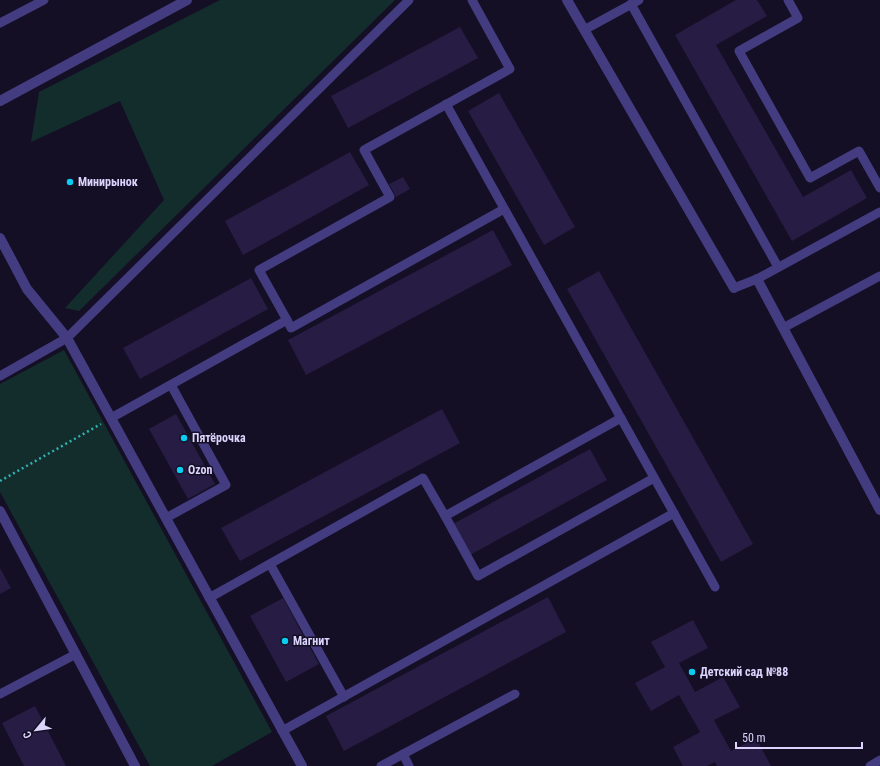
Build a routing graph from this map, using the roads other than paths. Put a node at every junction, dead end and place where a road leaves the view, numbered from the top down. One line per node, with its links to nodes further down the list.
1 (44, 0): 8 (lane)
2 (187, 0): 10 (street)
3 (409, 0): 22 (lane)
4 (472, 0): 11 (lane)
5 (567, 0): 9 (street)
6 (788, 0): 12 (lane)
7 (635, 2): 9 (lane); 16 (lane)
8 (0, 24)
9 (584, 30): 19 (street)
10 (0, 101)
11 (446, 104): 13 (lane); 20 (lane)
12 (880, 188)
13 (504, 209): 20 (lane); 26 (lane)
14 (880, 212): 16 (lane)
15 (0, 238): 22 (street)
16 (778, 267): 18 (lane)
17 (880, 276): 21 (lane)
18 (757, 279): 19 (lane); 21 (street)
19 (734, 288)
20 (287, 320): 24 (lane)
21 (783, 328): 28 (street)
22 (67, 338): 23 (lane); 25 (street)
23 (0, 376)
24 (171, 385): 25 (lane); 32 (lane)
25 (111, 418): 32 (street)
26 (621, 418): 27 (lane); 31 (lane)
27 (654, 478): 30 (lane); 31 (lane)
28 (880, 510)
29 (0, 511): 36 (street)
30 (674, 513): 34 (lane); 39 (lane)
31 (445, 516): 33 (lane)
32 (166, 518): 35 (street)
33 (270, 564): 35 (lane); 39 (lane)
34 (715, 587)
35 (209, 598): 40 (street)
36 (76, 654): 37 (lane); 43 (street)
37 (0, 694)
38 (515, 694): 41 (lane)
39 (344, 697): 40 (lane)
40 (282, 731): 44 (street)
41 (403, 754): 45 (lane); 46 (lane)
42 (880, 760): 47 (lane)
43 (135, 766)
44 (302, 766)
45 (381, 766)
46 (409, 766)
47 (870, 766)

